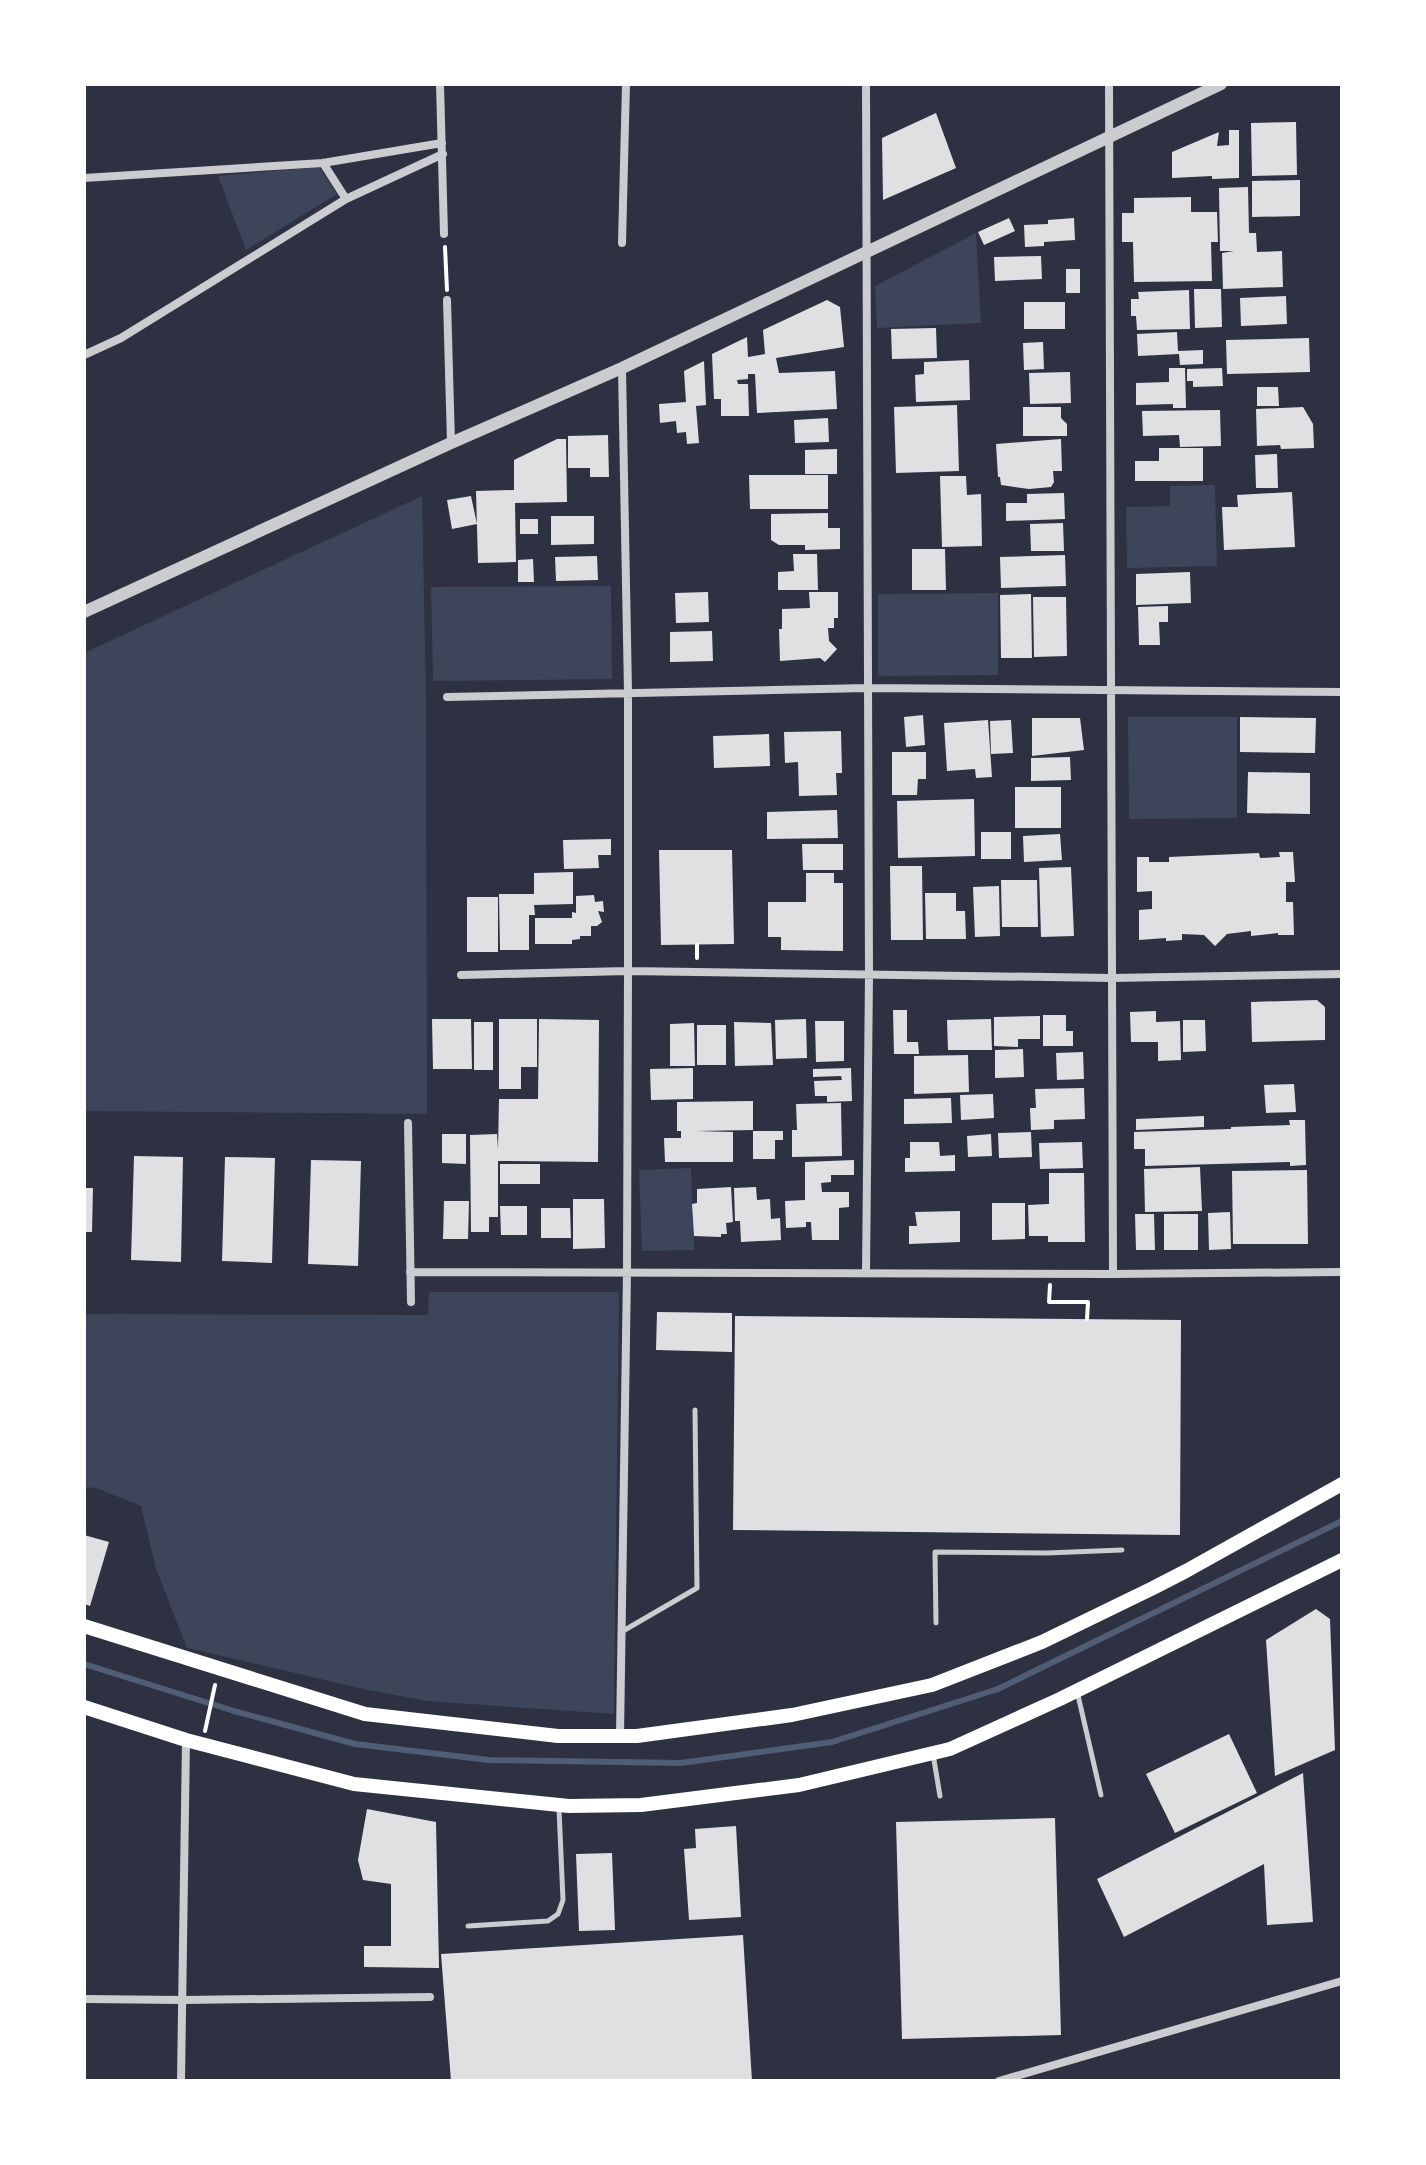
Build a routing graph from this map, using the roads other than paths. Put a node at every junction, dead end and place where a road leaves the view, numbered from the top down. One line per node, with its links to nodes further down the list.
1 (440, 84): 7 (street)
2 (626, 84): 13 (street)
3 (866, 84): 14 (street)
4 (1109, 84): 6 (street)
5 (1221, 84): 6 (street)
6 (1109, 137): 14 (street); 21 (street)
7 (442, 143): 8 (street); 9 (street)
8 (443, 154): 11 (street); 12 (street)
9 (323, 163): 10 (street); 11 (street)
10 (84, 178)
11 (346, 199): 16 (street)
12 (444, 234)
13 (622, 243)
14 (867, 251): 17 (street); 20 (street)
15 (447, 300): 18 (street)
16 (84, 355)
17 (622, 368): 18 (street); 22 (street)
18 (451, 443): 19 (street)
19 (84, 612)
20 (868, 688): 21 (street); 22 (street); 28 (street)
21 (1112, 690): 23 (street); 29 (street)
22 (628, 692): 24 (street); 25 (street)
23 (1342, 692)
24 (447, 697)
25 (628, 971): 27 (street); 28 (street); 32 (street)
26 (1342, 974): 29 (street)
27 (461, 975)
28 (869, 975): 29 (street); 33 (street)
29 (1112, 978): 35 (street)
30 (408, 1123): 31 (street)
31 (410, 1272): 32 (street); 36 (street)
32 (627, 1272): 33 (street); 43 (street)
33 (866, 1272): 35 (street)
34 (1342, 1272): 35 (street)
35 (1113, 1274)
36 (411, 1302)
37 (695, 1410): 43 (lane)
38 (1342, 1484): 46 (main road)
39 (1122, 1550): 41 (lane)
40 (1342, 1560): 44 (main road)
41 (936, 1623)
42 (84, 1626): 46 (main road)
43 (622, 1631): 46 (street)
44 (1077, 1691): 48 (main road); 49 (lane)
45 (84, 1707): 47 (main road)
46 (620, 1736)
47 (186, 1740): 51 (main road); 56 (street)
48 (933, 1753): 50 (lane); 51 (main road)
49 (1101, 1795)
50 (940, 1796)
51 (559, 1805): 52 (lane)
52 (468, 1926)
53 (1342, 1981): 58 (street)
54 (430, 1997): 56 (street)
55 (84, 1999): 56 (street)
56 (183, 2000): 57 (street)
57 (181, 2081)
58 (999, 2081)

